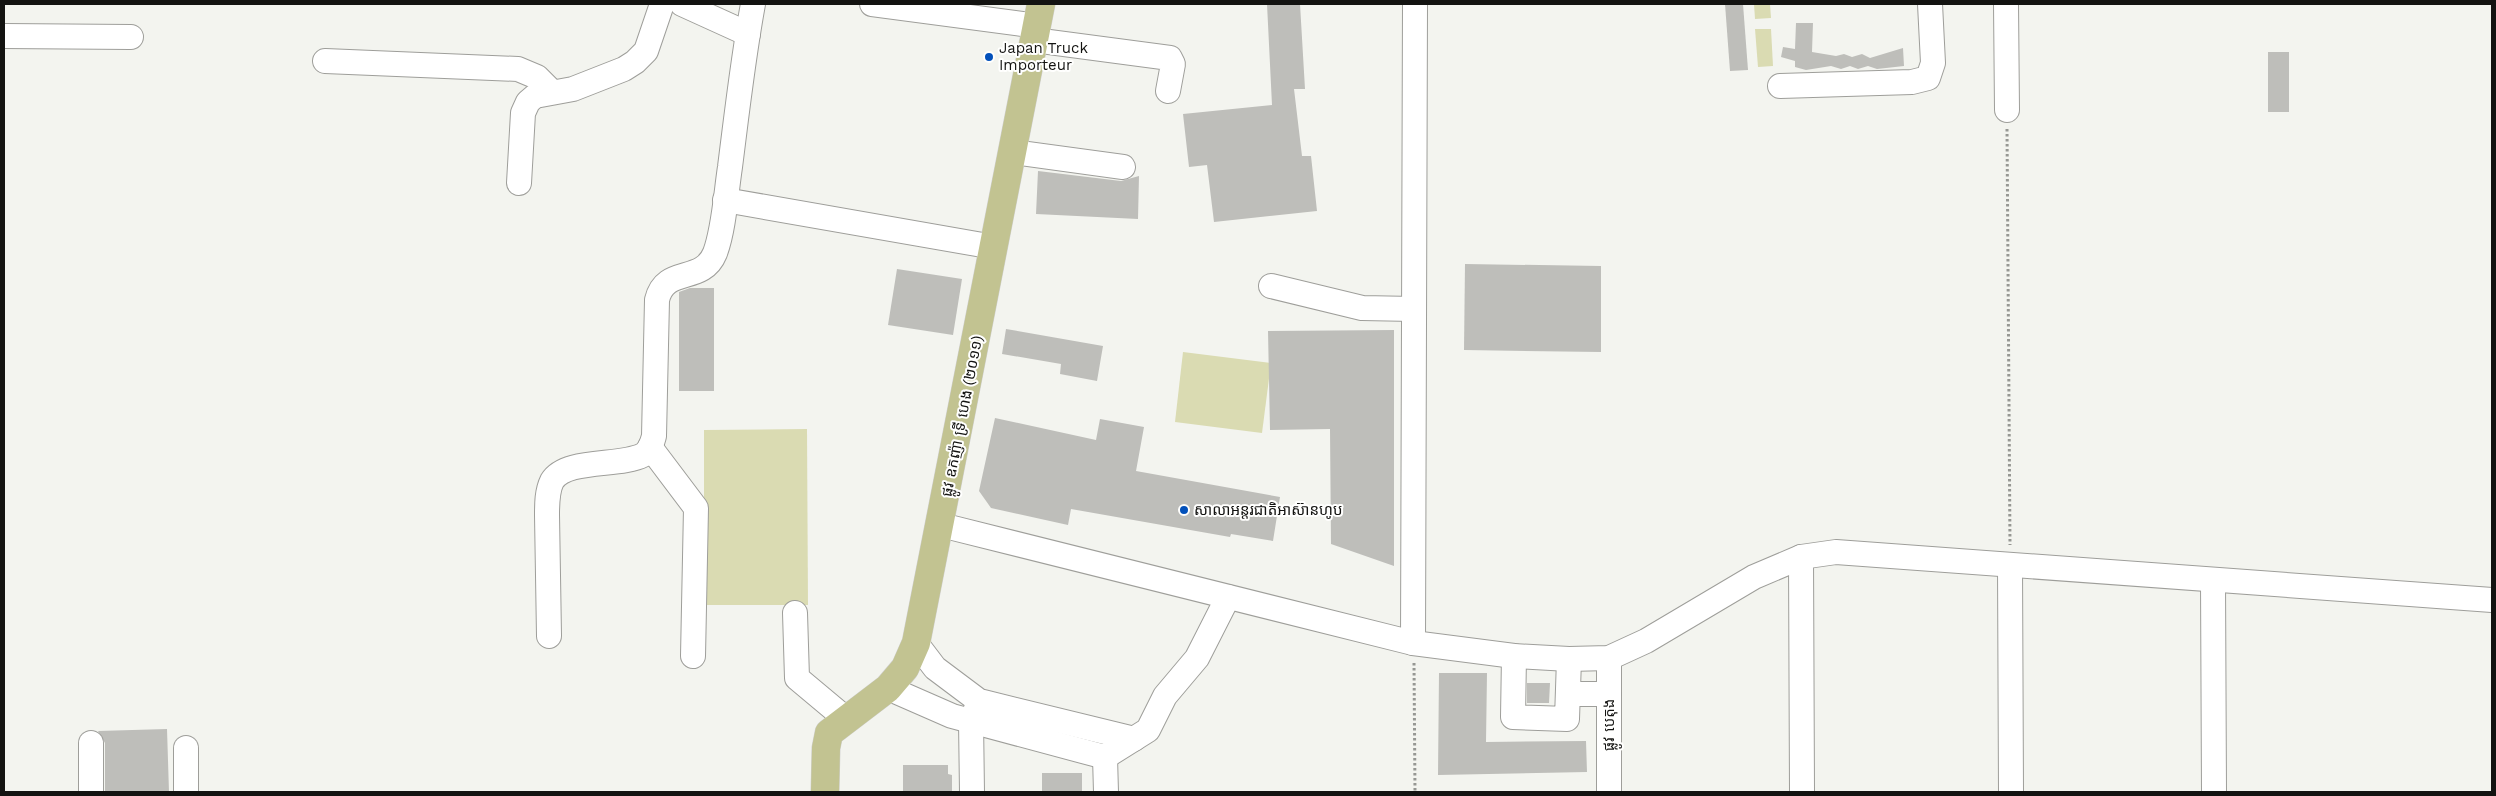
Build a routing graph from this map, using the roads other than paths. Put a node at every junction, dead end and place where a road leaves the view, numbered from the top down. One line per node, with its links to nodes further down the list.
1 (662, 4): 14 (street)
2 (682, 4): 9 (street)
3 (753, 4): 9 (street)
4 (872, 4): 8 (street)
5 (1415, 4): 23 (street)
6 (1930, 4): 13 (street)
7 (2006, 4): 16 (street)
8 (1037, 23): 15 (street); 17 (main road, ផ្លូវ ឧកញ៉ា ទ្រី ហេង (២០១១))
9 (748, 34): 20 (street)
10 (4, 36): 11 (street)
11 (131, 37)
12 (325, 61): 14 (street)
13 (1780, 86)
14 (551, 91): 19 (street)
15 (1168, 91)
16 (2007, 110)
17 (1013, 152): 18 (street); 21 (main road, ផ្លូវ ឧកញ៉ា ទ្រី ហេង (២០១១))
18 (1123, 168)
19 (518, 183)
20 (725, 200): 21 (street); 24 (street)
21 (994, 246): 25 (main road, ផ្លូវ ឧកញ៉ា ទ្រី ហេង (២០១១))
22 (1271, 286): 23 (street)
23 (1414, 309): 34 (street)
24 (650, 447): 32 (street); 35 (street)
25 (940, 525): 29 (street); 33 (main road, ផ្លូវ ឧកញ៉ា ទ្រី ហេង (២០១១))
26 (1802, 557): 27 (street); 37 (street); 54 (street)
27 (2010, 566): 28 (street); 55 (street)
28 (2213, 581): 30 (street); 56 (street)
29 (1228, 597): 34 (street); 44 (street)
30 (2492, 600)
31 (795, 613): 43 (street)
32 (548, 636)
33 (916, 643): 39 (main road, ផ្លូវ ឧកញ៉ា ទ្រី ហេង (២០១១)); 42 (street)
34 (1414, 644): 36 (street)
35 (693, 656)
36 (1514, 656): 38 (street); 40 (street)
37 (1609, 658): 38 (street); 41 (street, ផ្លូវ បេតុង)
38 (1569, 659): 40 (street)
39 (888, 688): 42 (street); 43 (main road, ផ្លូវ ឧកញ៉ា ទ្រី ហេង (២០១១))
40 (1568, 694): 41 (street)
41 (1609, 694): 53 (street, ផ្លូវ បេតុង)
42 (975, 711): 44 (street); 47 (street); 51 (street)
43 (846, 719): 50 (main road, ផ្លូវ ឧកញ៉ា ទ្រី ហេង (២០១១))
44 (1134, 739): 47 (street)
45 (91, 743): 48 (street)
46 (186, 748): 49 (street)
47 (1105, 757): 52 (street)
48 (91, 792)
49 (186, 792)
50 (825, 792)
51 (972, 792)
52 (1106, 792)
53 (1609, 792)
54 (1802, 792)
55 (2011, 792)
56 (2214, 792)

